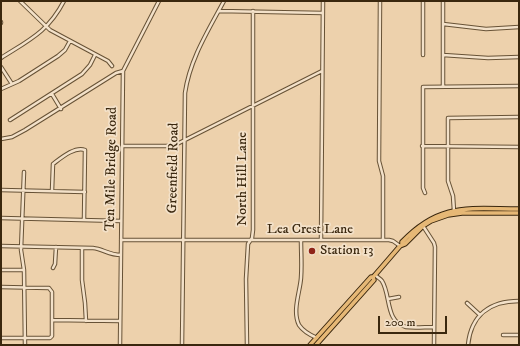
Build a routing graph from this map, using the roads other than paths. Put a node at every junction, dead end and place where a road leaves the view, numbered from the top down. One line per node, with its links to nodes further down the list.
1 (20, 1): 13 (street)
2 (64, 1): 13 (street)
3 (159, 1): 23 (street, Ten Mile Bridge Road)
4 (224, 1): 9 (street, Greenfield Road)
5 (323, 1): 11 (street)
6 (380, 1): 59 (street)
7 (423, 1): 17 (street)
8 (443, 1): 12 (street)
9 (219, 11): 10 (street); 35 (street, Greenfield Road)
10 (253, 11): 11 (street); 30 (street, North Hill Lane)
11 (323, 13): 24 (street)
12 (443, 24): 14 (street); 18 (street)
13 (46, 27): 15 (street); 20 (street)
14 (519, 27)
15 (70, 41): 16 (street); 25 (street)
16 (95, 54): 21 (street); 29 (street)
17 (423, 55)
18 (443, 55): 19 (street); 26 (street)
19 (519, 57)
20 (1, 58)
21 (112, 66)
22 (1, 67): 25 (street)
23 (123, 71): 31 (street); 36 (street, Ten Mile Bridge Road)
24 (322, 71): 30 (street); 58 (street)
25 (12, 84): 28 (street)
26 (443, 86): 27 (street); 37 (street)
27 (519, 86)
28 (1, 89)
29 (52, 94): 31 (street); 33 (street)
30 (253, 107): 35 (street); 56 (street, North Hill Lane)
31 (61, 108): 34 (street)
32 (519, 117): 38 (street)
33 (10, 120)
34 (1, 139)
35 (185, 141): 36 (street); 55 (street, Greenfield Road)
36 (122, 146): 52 (street, Ten Mile Bridge Road)
37 (422, 146): 38 (street); 45 (street)
38 (448, 146): 39 (street); 47 (street)
39 (519, 147)
40 (24, 172): 42 (street)
41 (1, 190): 42 (street)
42 (23, 190): 43 (street); 50 (street)
43 (52, 191): 44 (street); 44 (street)
44 (85, 192): 51 (street)
45 (425, 193)
46 (519, 209): 47 (main road)
47 (454, 212): 48 (main road); 53 (main road); 60 (main road)
48 (519, 213)
49 (1, 218): 50 (street)
50 (22, 219): 51 (street); 62 (street)
51 (84, 220): 52 (street)
52 (121, 221): 54 (street, Ten Mile Bridge Road)
53 (423, 226): 60 (main road); 80 (street)
54 (121, 240): 55 (street, Lea Crest Lane); 65 (street, Ten Mile Bridge Road)
55 (183, 240): 56 (street, Lea Crest Lane); 88 (street, Greenfield Road)
56 (251, 240): 57 (street, Lea Crest Lane); 89 (street, North Hill Lane)
57 (301, 240): 58 (street, Lea Crest Lane); 85 (street)
58 (321, 240): 59 (street, Lea Crest Lane)
59 (383, 240): 60 (street, Lea Crest Lane)
60 (401, 245): 69 (main road)
61 (1, 246): 62 (street)
62 (21, 246): 63 (street); 68 (street)
63 (56, 247): 64 (street); 66 (street)
64 (82, 248): 65 (street); 78 (street)
65 (121, 255): 79 (street, Ten Mile Bridge Road)
66 (53, 268)
67 (1, 270): 68 (street)
68 (24, 270): 71 (street)
69 (374, 276): 73 (street); 85 (main road); 91 (main road)
70 (1, 287): 71 (street)
71 (24, 288): 77 (street); 84 (street)
72 (399, 296): 73 (street)
73 (388, 299): 80 (street)
74 (519, 301): 76 (street)
75 (467, 302): 76 (street)
76 (480, 315): 93 (street)
77 (52, 320): 78 (street); 84 (street)
78 (86, 321): 79 (street)
79 (120, 321): 87 (street, Ten Mile Bridge Road)
80 (434, 327): 92 (street)
81 (503, 335): 82 (street)
82 (519, 335)
83 (1, 338): 84 (street)
84 (25, 338): 86 (street)
85 (317, 338): 90 (main road)
86 (25, 345)
87 (120, 345)
88 (182, 345)
89 (247, 345)
90 (310, 345)
91 (316, 345)
92 (434, 345)
93 (468, 345)

